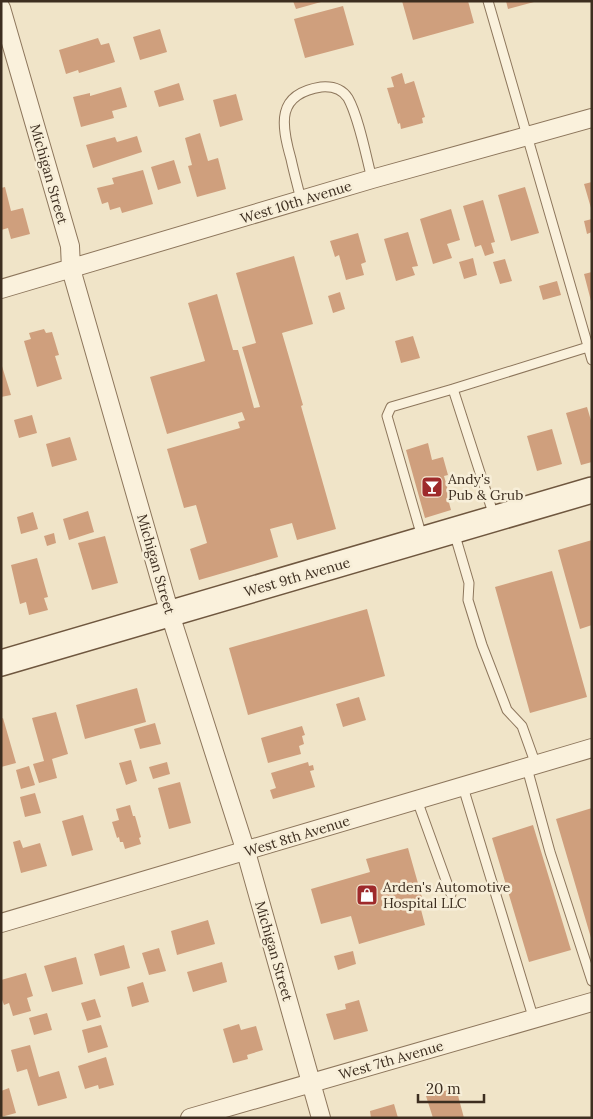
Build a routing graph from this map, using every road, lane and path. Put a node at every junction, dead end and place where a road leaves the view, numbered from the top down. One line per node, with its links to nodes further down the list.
1 (488, 1): 4 (lane)
2 (1, 8): 7 (street, Michigan Street)
3 (592, 118): 4 (street, West 10th Avenue)
4 (526, 136): 5 (street, West 10th Avenue); 9 (lane)
5 (372, 179): 6 (street, West 10th Avenue); 6 (lane)
6 (301, 200): 7 (street, West 10th Avenue)
7 (71, 269): 8 (street, West 10th Avenue); 16 (street, Michigan Street)
8 (1, 289)
9 (588, 347): 10 (lane); 11 (lane)
10 (592, 360)
11 (453, 389): 13 (lane); 15 (lane)
12 (592, 490): 13 (main road, West 9th Avenue)
13 (494, 519): 14 (main road, West 9th Avenue)
14 (453, 530): 15 (main road, West 9th Avenue); 19 (lane)
15 (423, 540): 16 (main road, West 9th Avenue)
16 (170, 614): 17 (main road, West 9th Avenue); 22 (street, Michigan Street)
17 (1, 663)
18 (592, 748): 19 (street, West 8th Avenue)
19 (532, 766): 20 (street, West 8th Avenue); 25 (lane)
20 (463, 787): 21 (street, West 8th Avenue); 27 (lane)
21 (417, 800): 22 (street, West 8th Avenue); 23 (lane)
22 (246, 852): 24 (street, West 8th Avenue); 28 (street, Michigan Street)
23 (451, 894)
24 (1, 923)
25 (592, 981)
26 (592, 1002): 27 (street, West 7th Avenue)
27 (534, 1020): 28 (street, West 7th Avenue)
28 (310, 1083): 29 (street, West 7th Avenue); 30 (street, Michigan Street)
29 (190, 1118)
30 (321, 1118)

